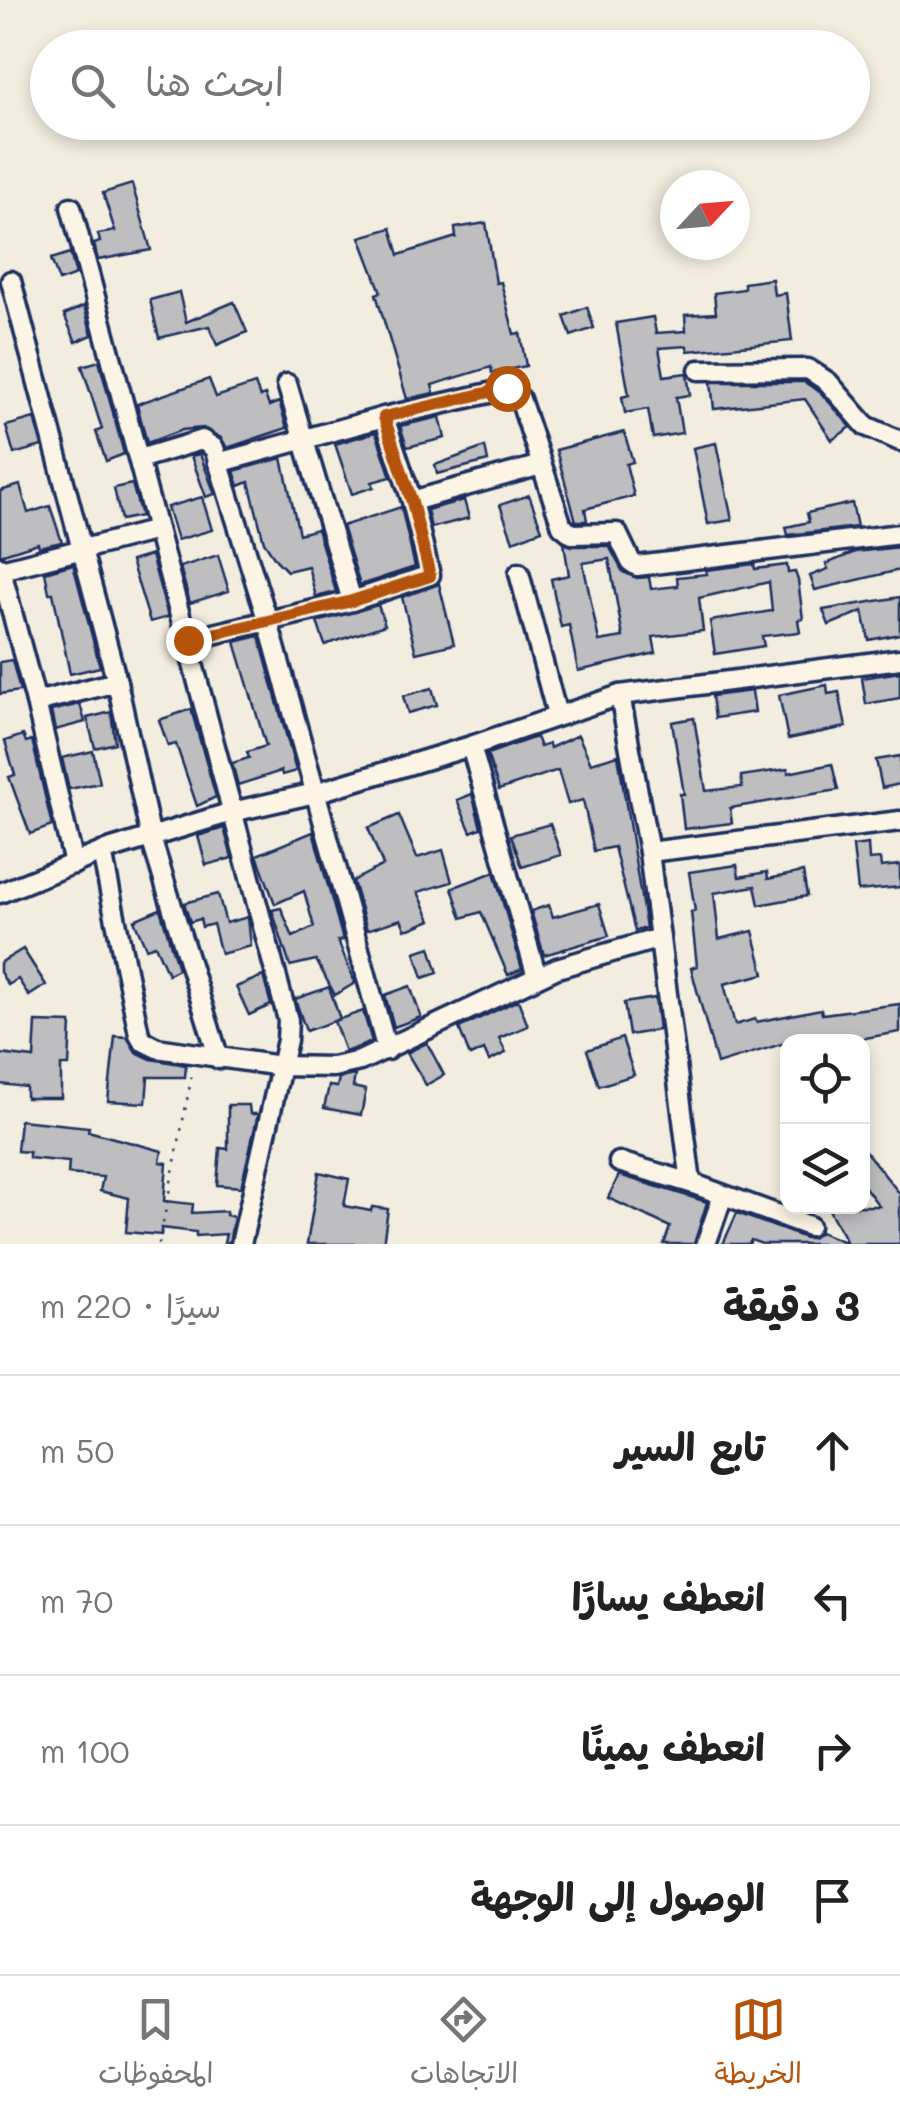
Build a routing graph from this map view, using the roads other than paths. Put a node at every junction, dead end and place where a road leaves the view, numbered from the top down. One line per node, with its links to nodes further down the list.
1 (70, 208): 8 (street)
2 (12, 281): 14 (street)
3 (699, 370): 7 (street)
4 (287, 384): 6 (street)
5 (384, 417): 6 (street); 10 (street); 11 (street)
6 (302, 440): 9 (street); 17 (street)
7 (900, 440)
8 (138, 459): 9 (street); 12 (street)
9 (218, 463): 18 (street)
10 (541, 465): 11 (street); 13 (street)
11 (412, 502): 17 (street)
12 (157, 530): 14 (street); 19 (street)
13 (900, 534)
14 (80, 548): 15 (street); 21 (street)
15 (0, 569): 23 (street)
16 (518, 573): 24 (street)
17 (352, 601): 18 (street)
18 (268, 622): 19 (street); 26 (street)
19 (188, 640): 27 (street)
20 (900, 660): 22 (street)
21 (117, 682): 23 (street); 29 (street)
22 (620, 694): 24 (street); 31 (street)
23 (36, 702): 32 (street)
24 (557, 715): 25 (street)
25 (471, 746): 26 (street); 35 (street)
26 (314, 793): 27 (street); 36 (street)
27 (232, 812): 29 (street); 38 (street)
28 (900, 821): 31 (street)
29 (151, 838): 30 (street); 37 (street)
30 (102, 852): 32 (street); 37 (street)
31 (649, 852): 34 (street)
32 (74, 864): 33 (street)
33 (0, 892)
34 (660, 938): 35 (street); 40 (street)
35 (537, 977): 36 (street)
36 (387, 1050): 38 (street)
37 (219, 1059): 38 (street)
38 (280, 1066): 43 (street)
39 (619, 1162): 40 (street)
40 (691, 1183): 41 (street)
41 (723, 1195): 42 (street); 44 (street)
42 (809, 1226)
43 (241, 1244)
44 (706, 1244)

